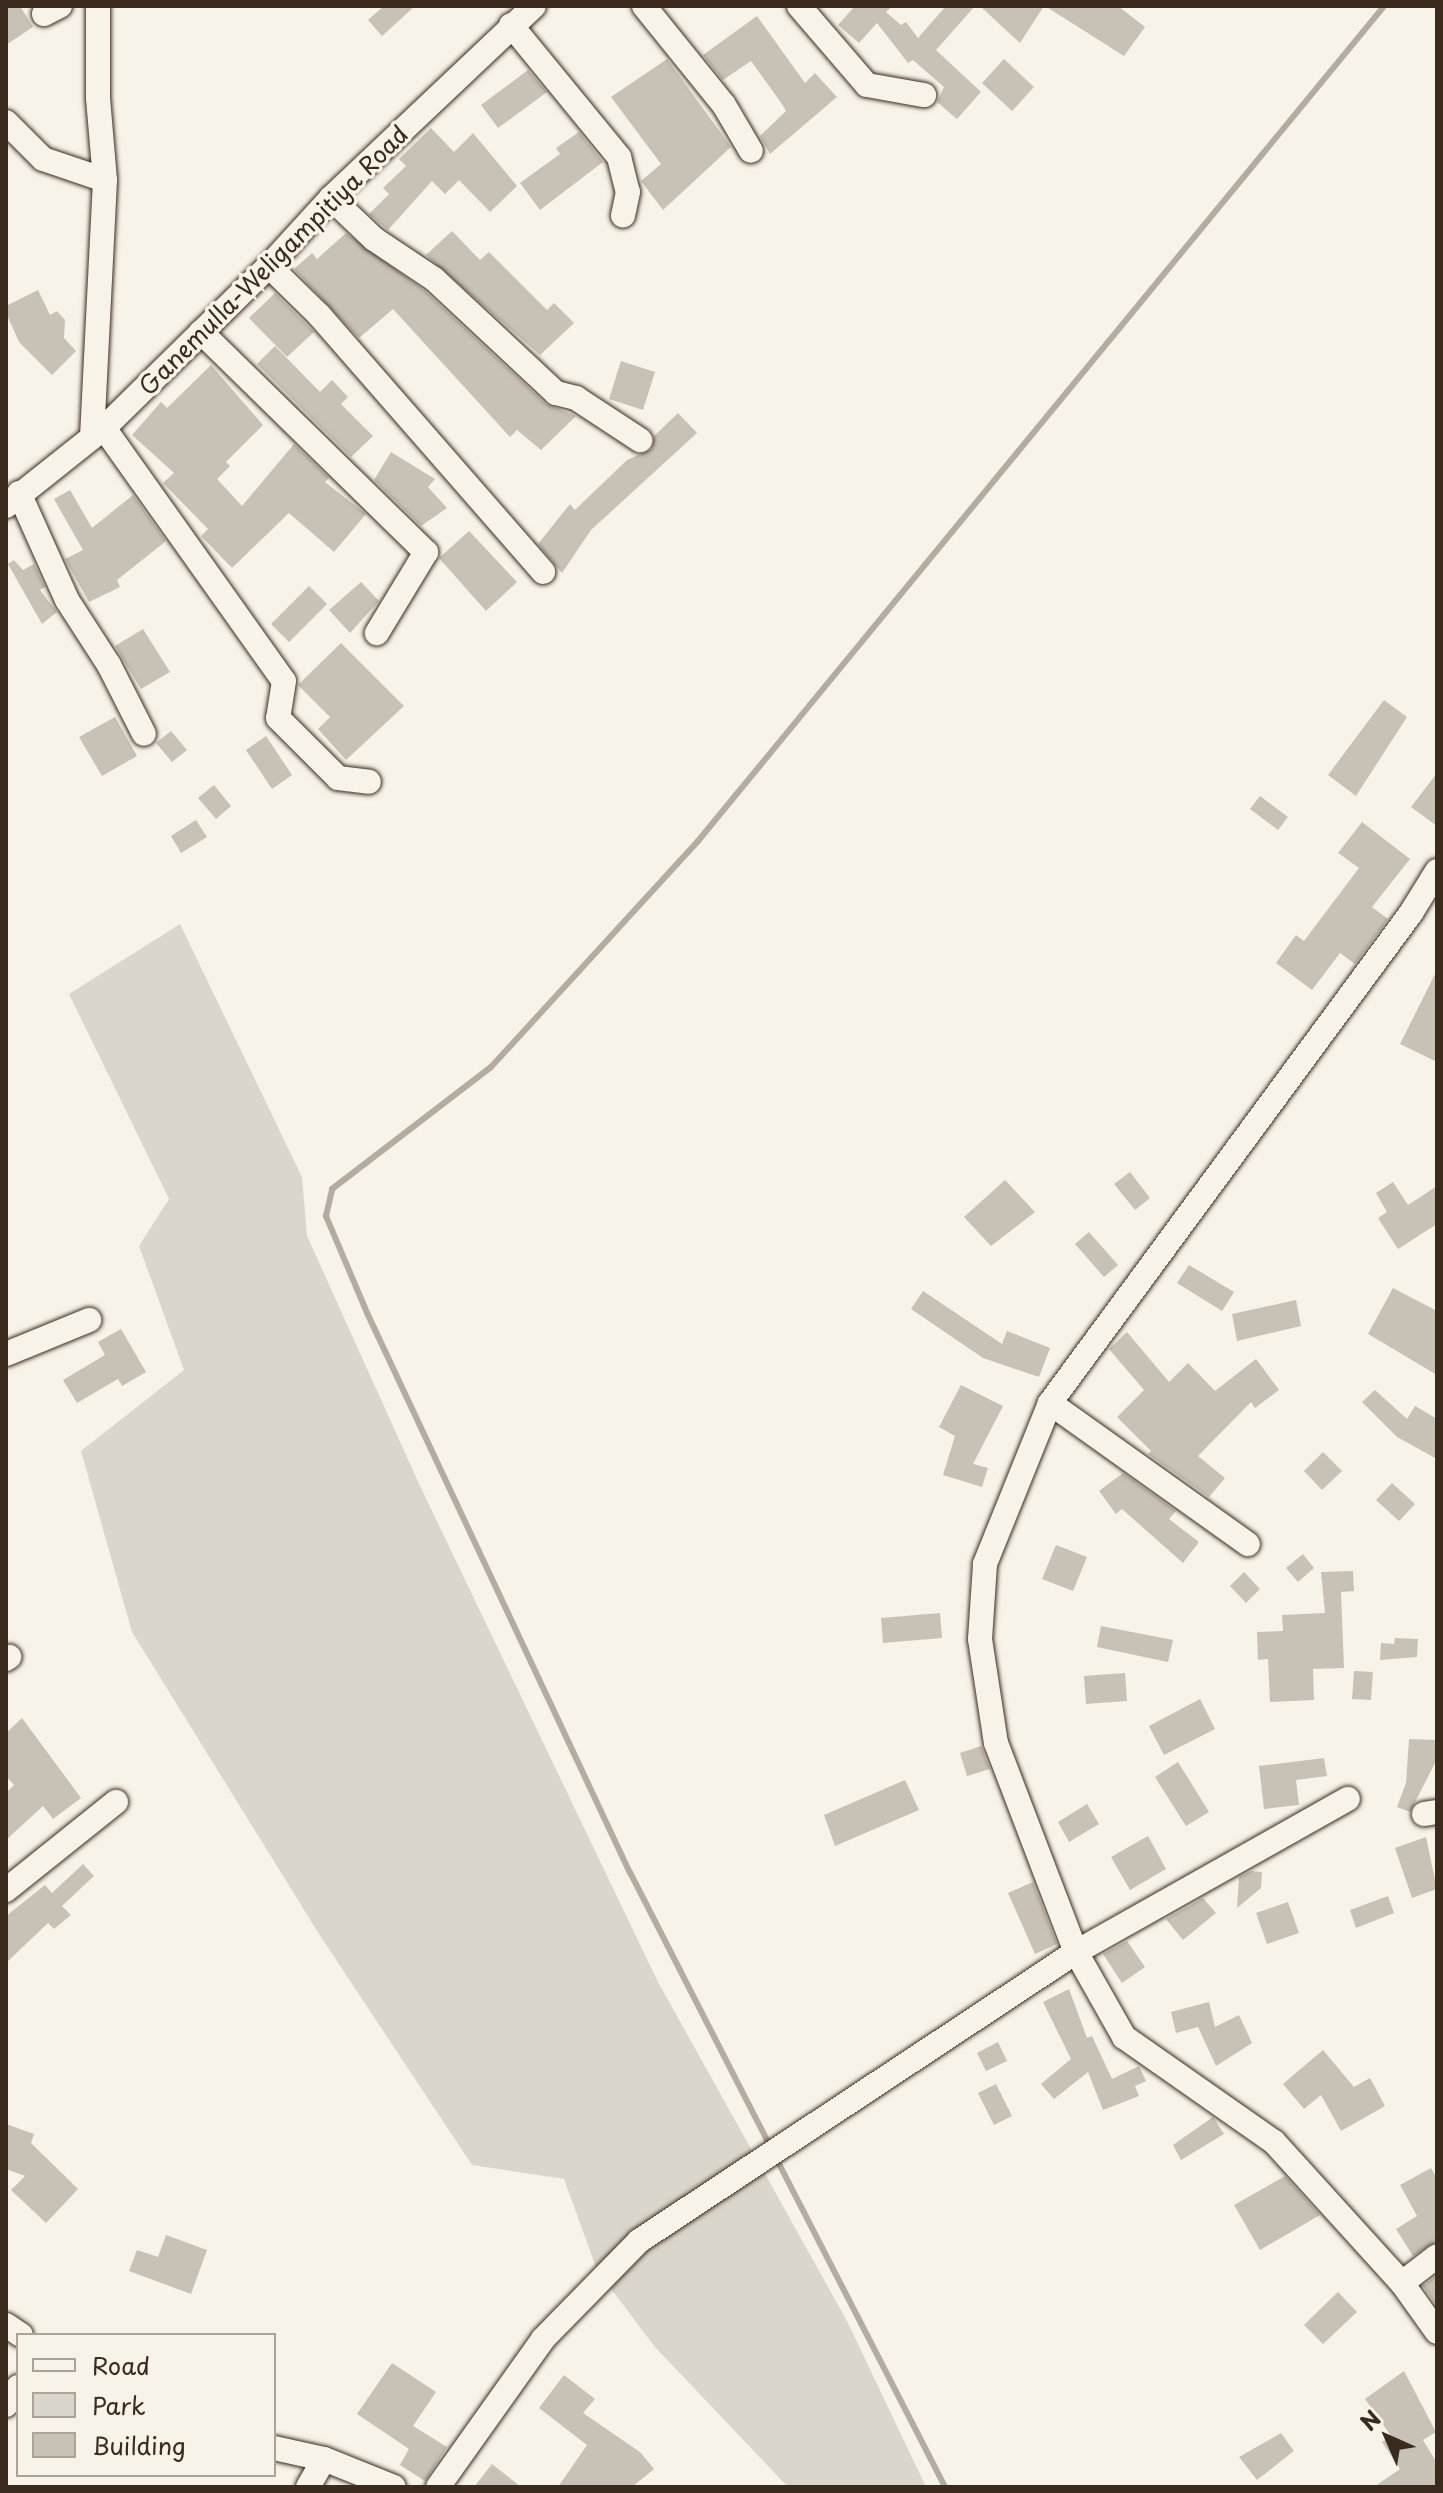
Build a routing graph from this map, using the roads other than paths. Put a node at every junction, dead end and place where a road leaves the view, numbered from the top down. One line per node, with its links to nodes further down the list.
1 (98, 6): 9 (street)
2 (534, 6): 5 (street, Ganemulla-Weligampitiya Road)
3 (644, 6): 8 (street)
4 (799, 6): 6 (street)
5 (511, 25): 10 (street, Ganemulla-Weligampitiya Road); 11 (street)
6 (924, 95)
7 (6, 122): 9 (street)
8 (751, 151)
9 (105, 180): 14 (street)
10 (331, 198): 12 (street, Ganemulla-Weligampitiya Road); 15 (street)
11 (623, 215)
12 (269, 266): 13 (street, Ganemulla-Weligampitiya Road); 17 (street)
13 (201, 332): 14 (street, Ganemulla-Weligampitiya Road); 18 (street)
14 (98, 432): 16 (street, Ganemulla-Weligampitiya Road); 20 (street)
15 (640, 440)
16 (12, 500): 19 (street)
17 (543, 572)
18 (377, 633)
19 (144, 734)
20 (369, 782)
21 (1437, 871): 24 (street)
22 (89, 1320): 23 (street)
23 (6, 1354)
24 (1050, 1403): 25 (street); 29 (street)
25 (1248, 1544)
26 (1348, 1799): 29 (street)
27 (116, 1802): 28 (street)
28 (6, 1890)
29 (1076, 1952): 31 (street); 37 (street)
30 (1437, 2256): 31 (street)
31 (1402, 2283): 32 (street)
32 (1437, 2332)
33 (276, 2448): 34 (street)
34 (324, 2459): 35 (street); 36 (street)
35 (308, 2487)
36 (394, 2487)
37 (438, 2487)

